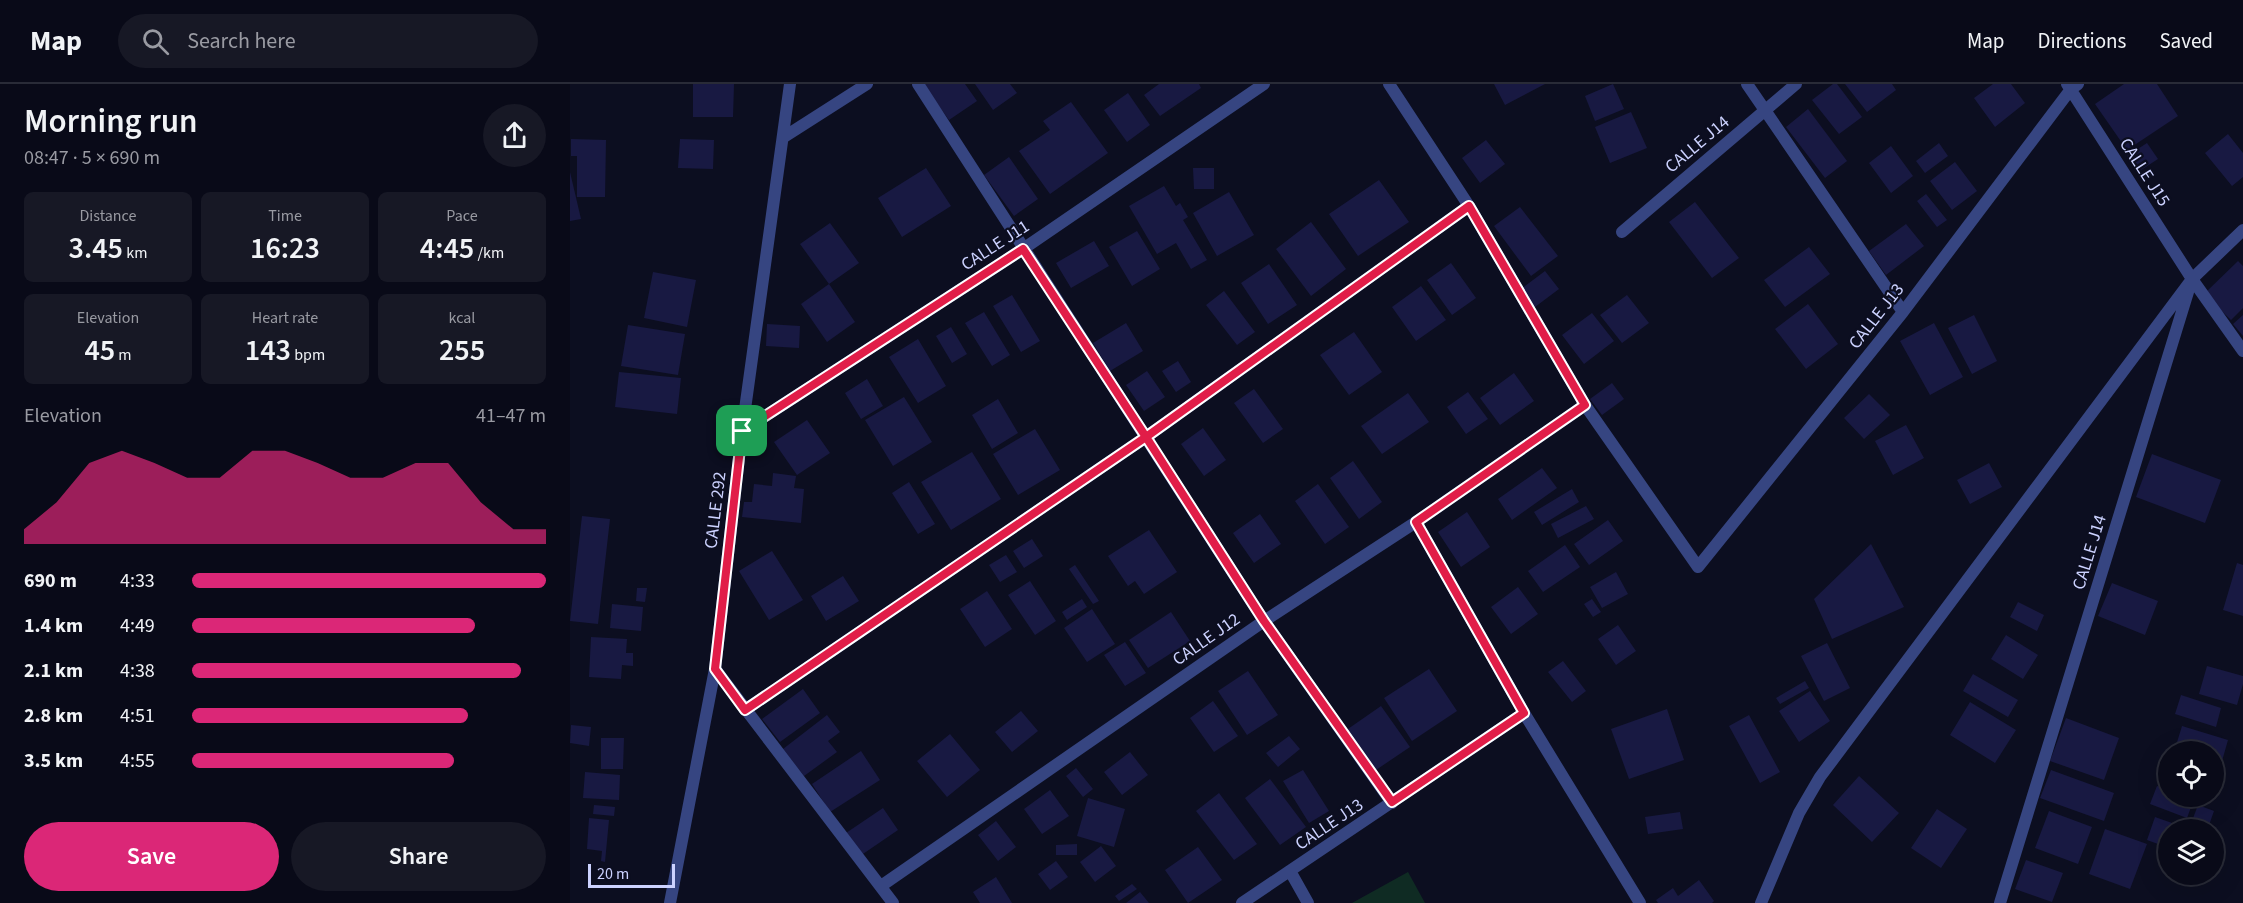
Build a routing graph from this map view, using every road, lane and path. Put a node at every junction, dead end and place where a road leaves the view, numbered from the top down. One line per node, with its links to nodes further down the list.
1 (790, 84): 10 (street, CALLE 292)
2 (867, 84): 10 (street)
3 (918, 84): 14 (street)
4 (1264, 84): 14 (street, CALLE J11)
5 (1389, 84): 11 (street)
6 (1747, 84): 9 (street)
7 (1796, 84): 9 (street, CALLE J14)
8 (2072, 86): 15 (street, CALLE J15); 16 (street, CALLE J13)
9 (1764, 111): 13 (street, CALLE J14); 16 (street)
10 (784, 137): 19 (street, CALLE 292)
11 (1469, 206): 18 (street); 20 (street)
12 (2243, 230): 15 (street, CALLE J14)
13 (1622, 232)
14 (1023, 249): 19 (street, CALLE J11); 20 (street)
15 (2192, 279): 17 (street, CALLE J15); 34 (street); 35 (street, CALLE J14)
16 (1903, 312): 18 (street, CALLE J13)
17 (2243, 351)
18 (1585, 405): 21 (street, CALLE J12)
19 (742, 431): 23 (street, CALLE 292)
20 (1146, 437): 22 (street); 24 (street)
21 (1416, 522): 22 (street, CALLE J12); 25 (street)
22 (1264, 621): 26 (street); 28 (street, CALLE J12)
23 (715, 669): 24 (street); 29 (street, CALLE 292)
24 (745, 710): 28 (street)
25 (1524, 713): 26 (street, CALLE J13); 33 (street)
26 (1392, 802): 27 (street, CALLE J13)
27 (1290, 872): 31 (street, CALLE J13); 32 (street)
28 (881, 886): 30 (street)
29 (670, 903)
30 (893, 903)
31 (1242, 903)
32 (1308, 903)
33 (1640, 903)
34 (1761, 903)
35 (2000, 903)

